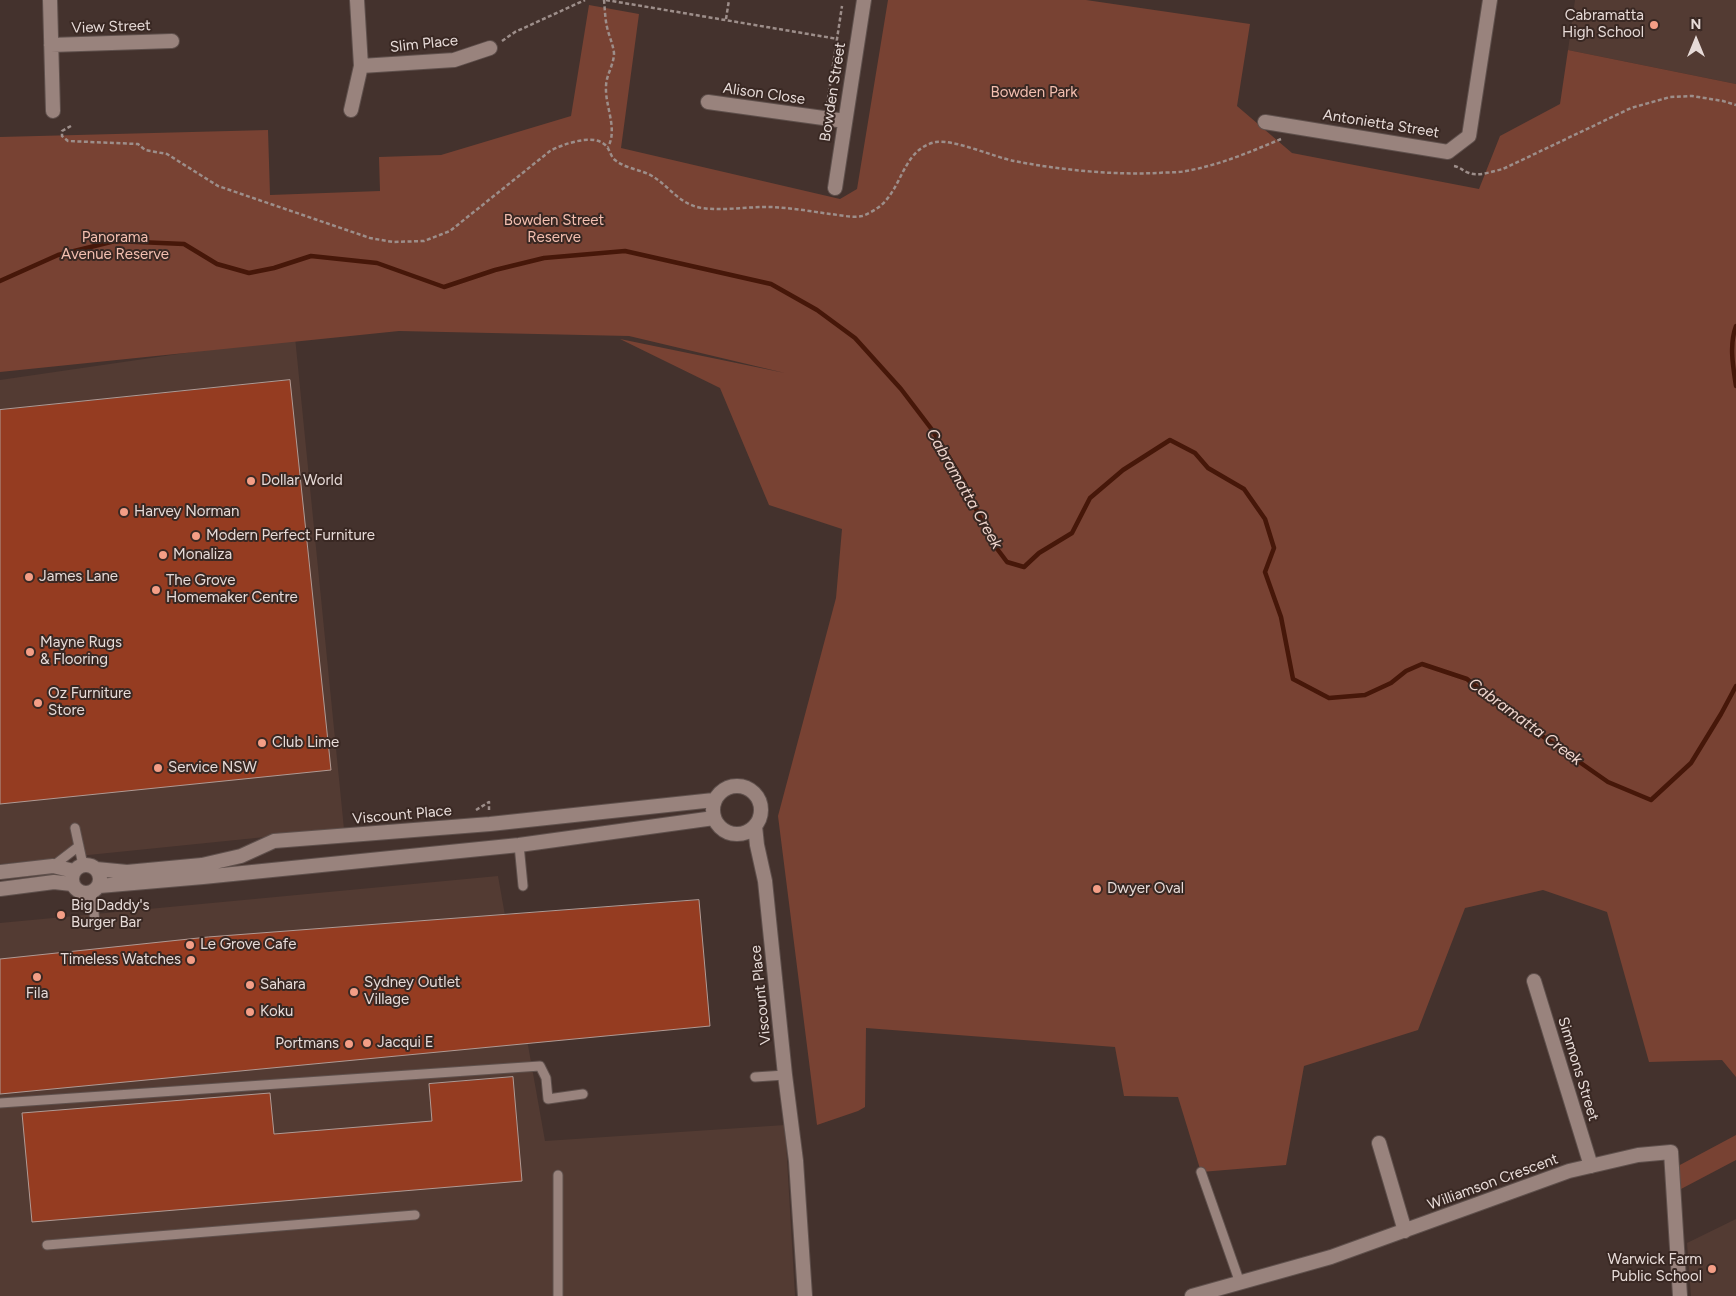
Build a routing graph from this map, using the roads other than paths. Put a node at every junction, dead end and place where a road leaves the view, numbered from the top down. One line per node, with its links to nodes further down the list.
1 (50, 0): 6 (street)
2 (357, 0): 8 (street)
3 (864, 0): 12 (street, Bowden Street)
4 (1490, 0): 13 (street, Antonietta Street)
5 (172, 41): 6 (street, View Street)
6 (51, 45): 11 (street)
7 (490, 48): 8 (street, Slim Place)
8 (360, 66): 10 (street)
9 (708, 102): 12 (street, Alison Close)
10 (351, 110)
11 (53, 111)
12 (845, 121): 14 (street, Bowden Street)
13 (1265, 122)
14 (835, 188)
15 (714, 800): 16 (street); 17 (street); 23 (street, Viscount Place)
16 (714, 818): 17 (street); 19 (street)
17 (755, 826): 29 (street, Viscount Place)
18 (75, 828): 20 (lane)
19 (519, 845): 24 (lane); 26 (street)
20 (79, 846): 21 (lane); 23 (lane)
21 (53, 866): 22 (street, Viscount Place); 23 (street, Viscount Place)
22 (0, 872)
23 (81, 872): 25 (street, Viscount Place); 26 (street); 26 (street)
24 (523, 886)
25 (0, 889)
26 (95, 889): 27 (lane)
27 (95, 923)
28 (1534, 981): 34 (street, Simmons Street)
29 (785, 1075): 30 (lane); 42 (street, Viscount Place)
30 (755, 1077)
31 (583, 1094): 32 (lane)
32 (0, 1103)
33 (1379, 1142): 38 (street)
34 (1591, 1166): 38 (street, Williamson Crescent); 44 (street, Williamson Crescent)
35 (1201, 1172): 40 (lane)
36 (558, 1175): 41 (lane)
37 (415, 1215): 39 (lane)
38 (1406, 1230): 40 (street, Williamson Crescent)
39 (47, 1245)
40 (1240, 1283): 43 (street, Williamson Crescent)
41 (558, 1296)
42 (805, 1296)
43 (1192, 1296)
44 (1680, 1296)

